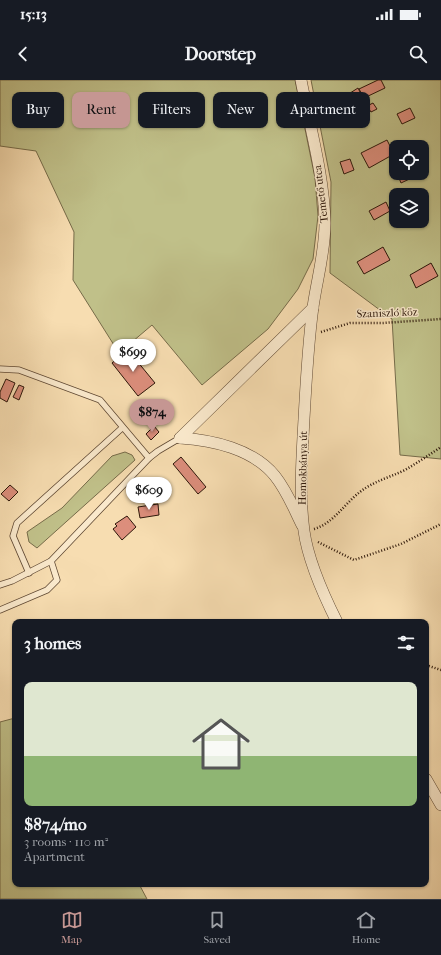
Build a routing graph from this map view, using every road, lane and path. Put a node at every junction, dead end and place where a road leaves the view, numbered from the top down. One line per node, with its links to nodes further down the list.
1 (301, 80): 2 (street, Temető utca)
2 (313, 308): 4 (street, Homokbánya út); 7 (street)
3 (441, 319): 4 (path, Szaniszló köz)
4 (310, 335): 11 (street, Homokbánya út)
5 (0, 369): 6 (lane)
6 (122, 428): 9 (lane); 13 (lane)
7 (180, 438): 9 (lane); 11 (street)
8 (441, 447): 11 (path)
9 (149, 458): 12 (lane)
10 (441, 524): 11 (path)
11 (305, 532): 16 (street, Homokbánya út)
12 (51, 561): 13 (lane); 15 (lane)
13 (29, 572): 14 (lane)
14 (0, 585)
15 (0, 610)
16 (336, 619)
17 (429, 666): 18 (path)
18 (441, 670)
19 (429, 784): 20 (street)
20 (441, 805)

